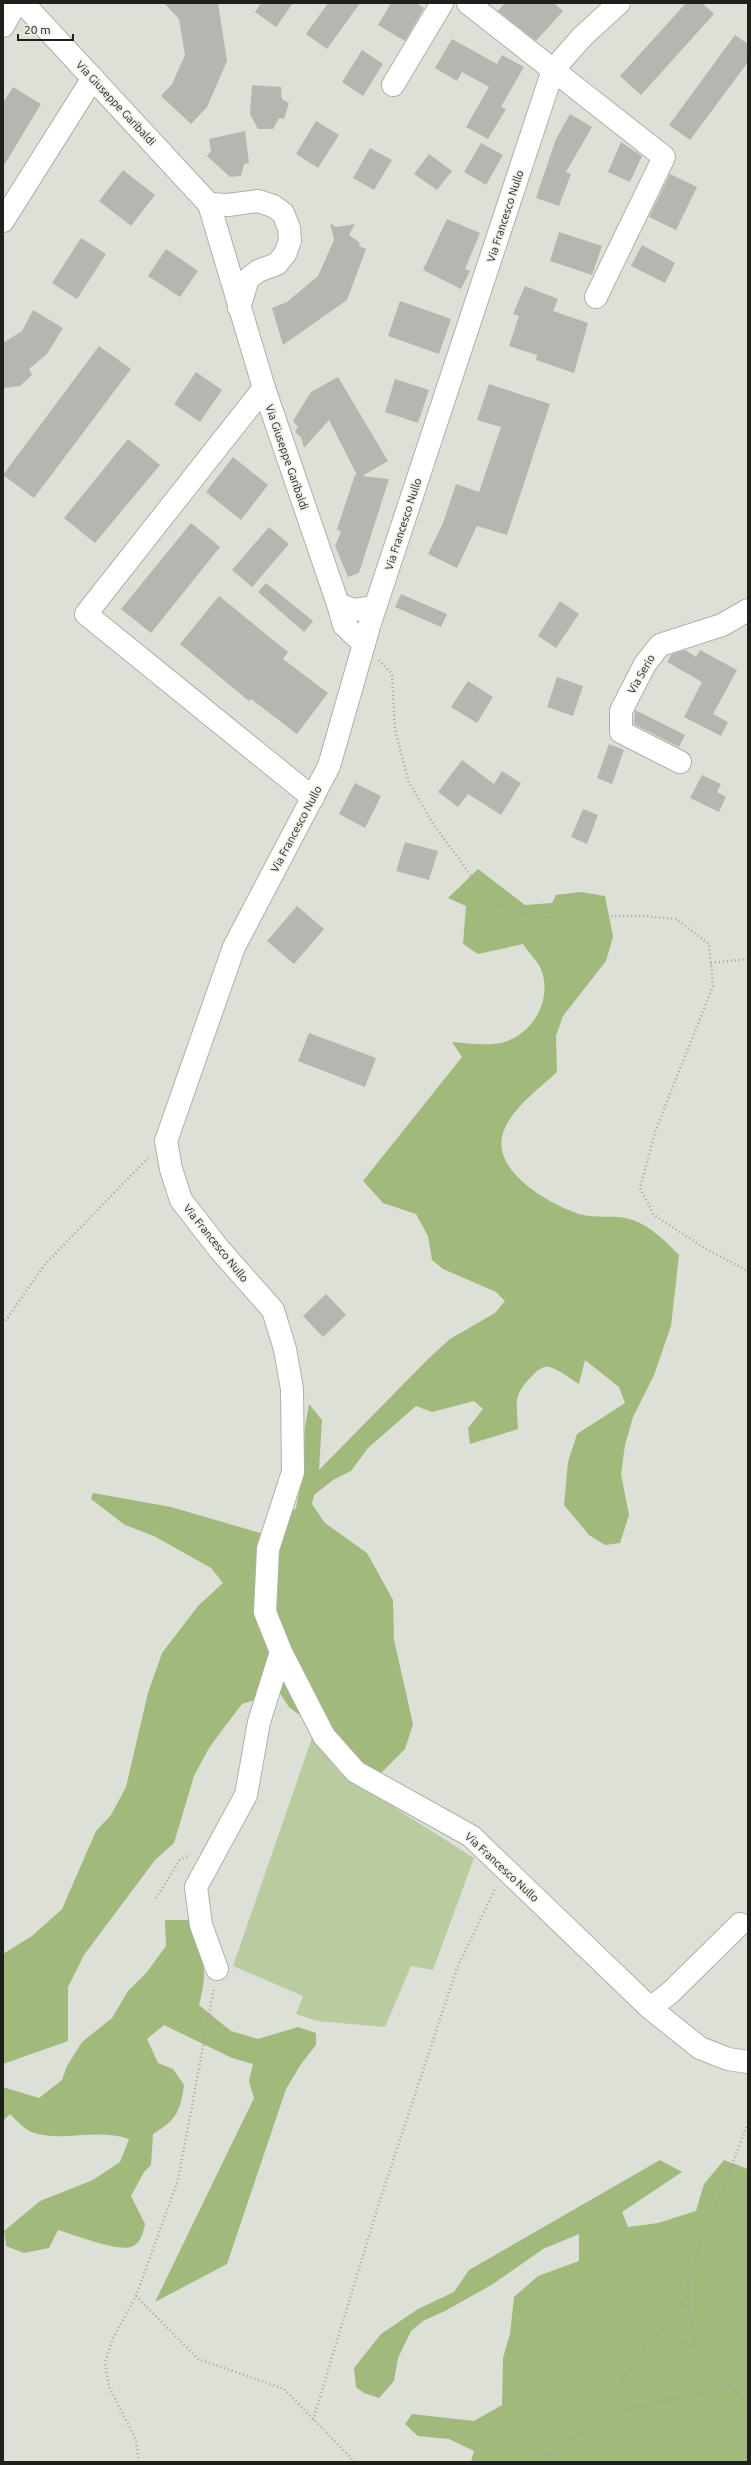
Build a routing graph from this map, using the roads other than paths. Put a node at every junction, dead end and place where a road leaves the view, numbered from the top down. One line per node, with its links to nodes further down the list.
1 (16, 3): 6 (street)
2 (23, 3): 8 (street, Via Giuseppe Garibaldi)
3 (442, 3): 9 (street)
4 (468, 3): 7 (street)
5 (619, 3): 7 (street, Via Francesco Nullo)
6 (3, 26)
7 (552, 70): 12 (street); 16 (street, Via Francesco Nullo)
8 (92, 78): 10 (street, Via Giuseppe Garibaldi); 11 (street)
9 (393, 85)
10 (209, 204): 13 (street, Via Giuseppe Garibaldi); 13 (street)
11 (3, 221)
12 (596, 297)
13 (239, 309): 14 (street, Via Giuseppe Garibaldi)
14 (264, 388): 15 (street, Via Giuseppe Garibaldi); 20 (street)
15 (338, 604): 16 (street); 18 (street, Via Giuseppe Garibaldi)
16 (375, 607): 18 (street, Via Francesco Nullo)
17 (748, 610): 19 (street, Via Serio)
18 (364, 644): 20 (street, Via Francesco Nullo)
19 (680, 762)
20 (313, 798): 21 (street, Via Francesco Nullo)
21 (282, 1652): 23 (street); 24 (street, Via Francesco Nullo)
22 (740, 1924): 24 (street)
23 (217, 1969)
24 (650, 2008): 25 (street, Via Francesco Nullo)
25 (748, 2062)

